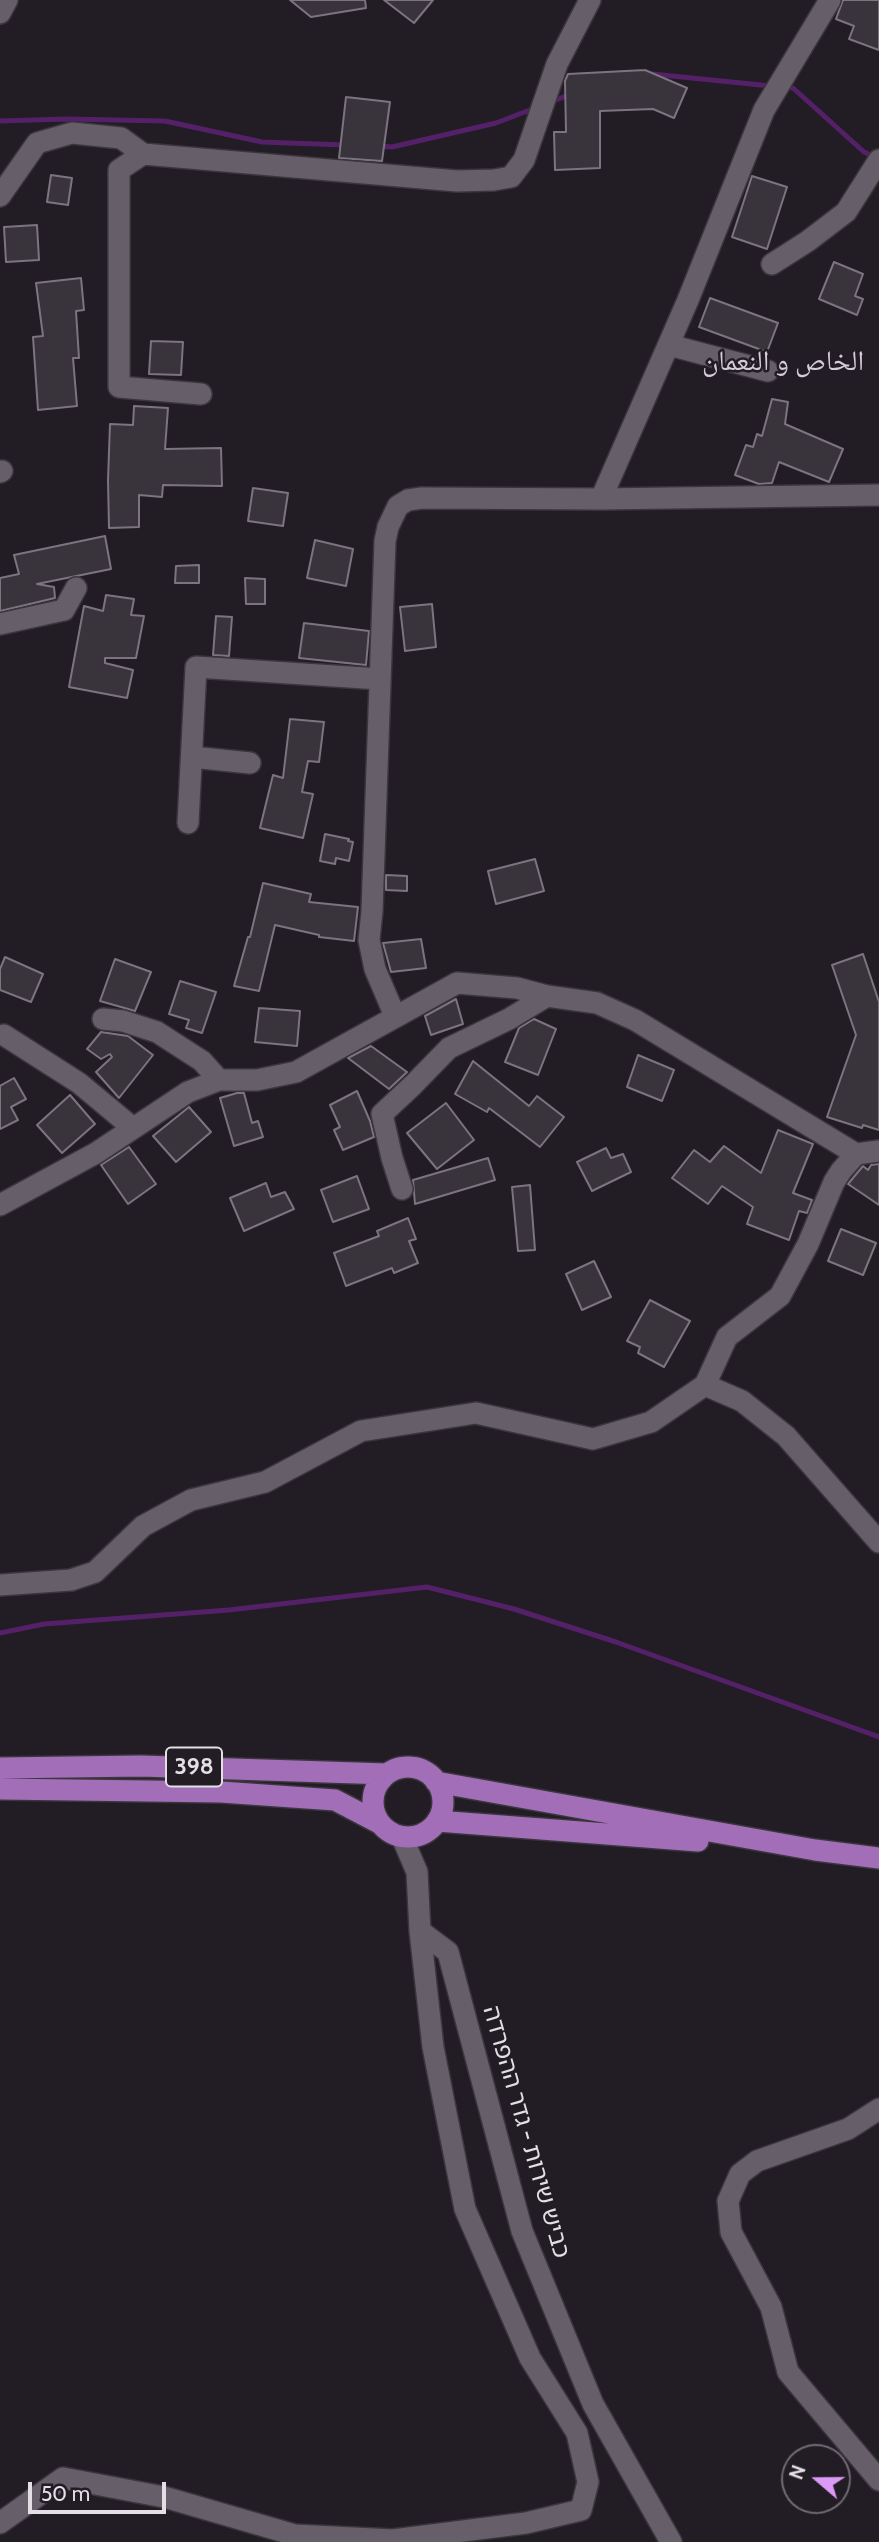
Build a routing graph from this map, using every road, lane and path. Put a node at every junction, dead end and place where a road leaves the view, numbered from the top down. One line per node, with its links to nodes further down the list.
1 (7, 0): 4 (street)
2 (590, 0): 5 (street)
3 (830, 0): 9 (street)
4 (0, 13)
5 (143, 154): 7 (street); 11 (street)
6 (879, 160): 8 (street)
7 (0, 196)
8 (772, 264)
9 (669, 345): 10 (street); 13 (street)
10 (768, 371)
11 (201, 394)
12 (879, 495): 13 (street)
13 (601, 499): 16 (street)
14 (76, 588): 15 (street)
15 (0, 624)
16 (380, 679): 17 (street); 21 (street)
17 (191, 757): 18 (street); 19 (street)
18 (250, 763)
19 (188, 822)
20 (547, 996): 21 (street); 27 (street); 28 (street)
21 (395, 1016): 24 (street)
22 (103, 1019): 24 (street)
23 (4, 1035): 25 (street)
24 (219, 1080): 25 (street)
25 (133, 1128): 29 (street)
26 (879, 1151): 27 (street)
27 (856, 1154): 30 (street)
28 (402, 1189)
29 (0, 1205)
30 (705, 1385): 31 (street); 32 (street)
31 (879, 1542)
32 (0, 1585)
33 (141, 1766): 34 (main road, 398); 35 (main road, 398); 38 (main road, 398)
34 (0, 1768)
35 (387, 1774): 36 (main road, 398); 40 (main road)
36 (436, 1782): 39 (main road); 42 (main road, 398)
37 (0, 1790): 38 (main road, 398)
38 (141, 1790): 40 (main road, 398)
39 (437, 1821): 41 (main road); 42 (main road, 398)
40 (379, 1823): 41 (main road, 398)
41 (402, 1837): 44 (street)
42 (815, 1850): 43 (main road, 398)
43 (878, 1859)
44 (420, 1931): 47 (street); 48 (street, כביש שירות - גדר ההפרדה)
45 (879, 2109): 46 (street)
46 (879, 2480)
47 (0, 2523)
48 (671, 2542)

